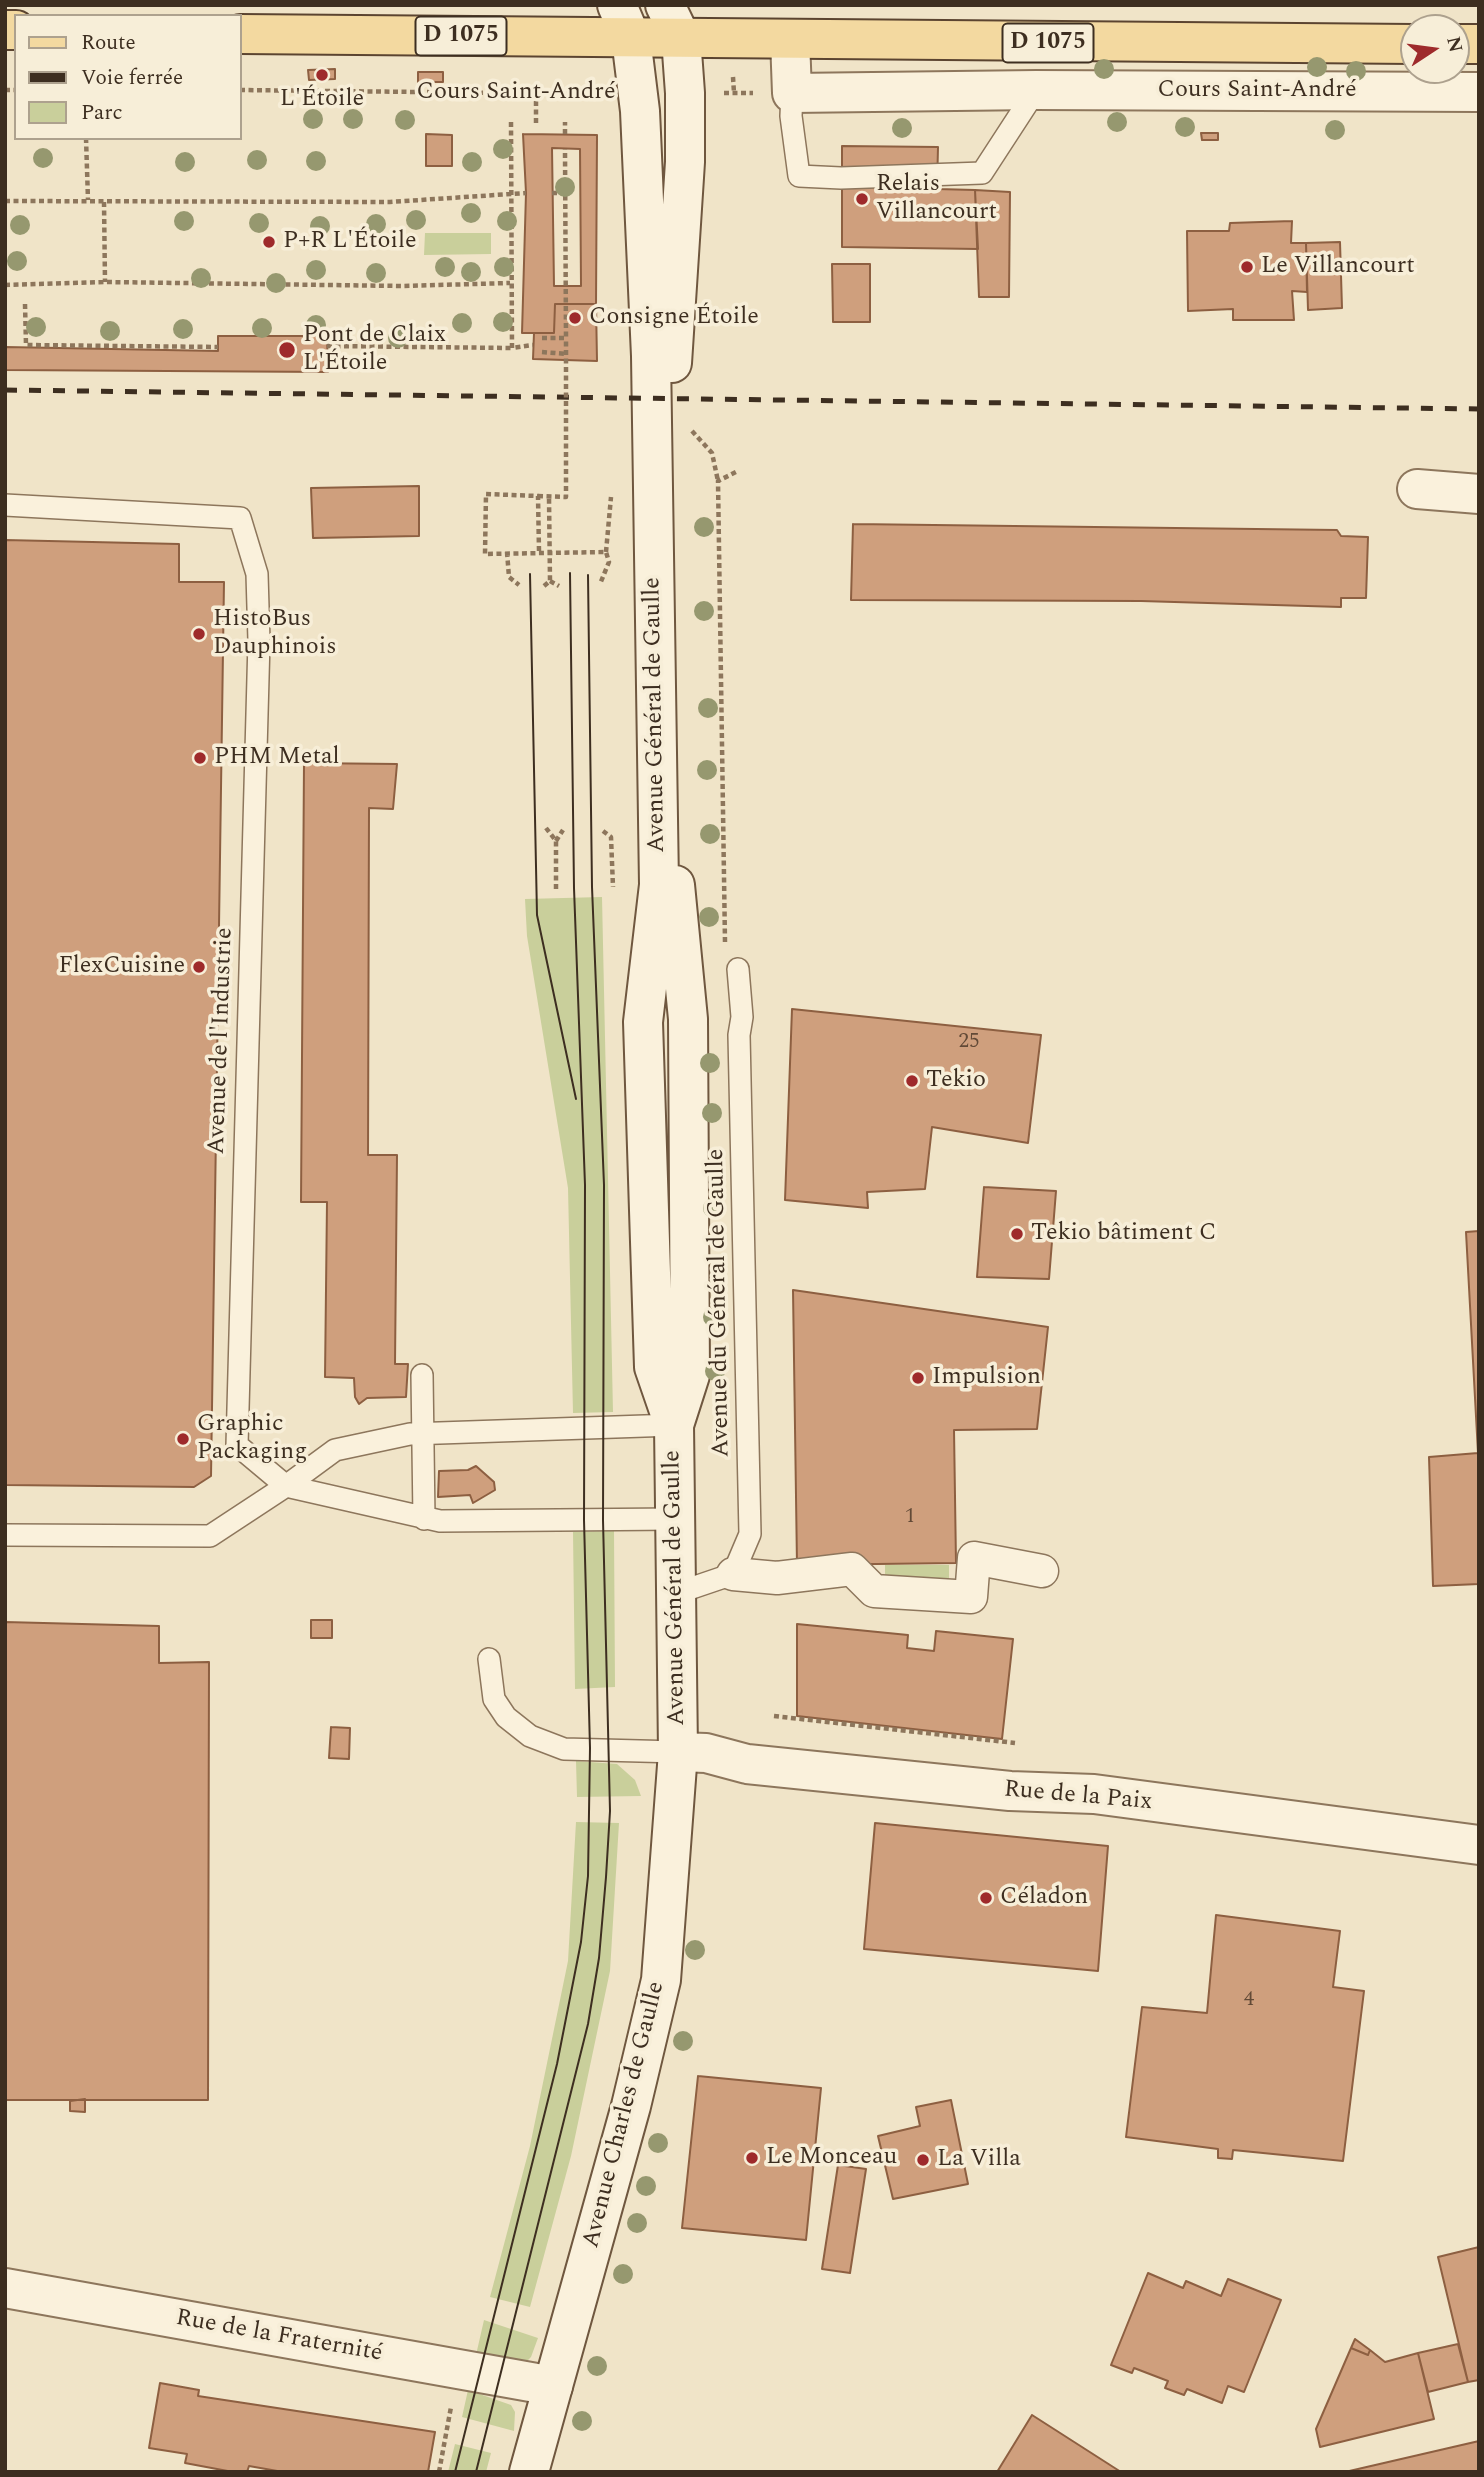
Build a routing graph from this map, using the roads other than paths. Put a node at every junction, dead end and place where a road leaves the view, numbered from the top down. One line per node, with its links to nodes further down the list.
1 (624, 22): 2 (main road, Cours Saint-André / D 1075); 3 (main road, Cours Saint-André / D 1075); 13 (main road, Avenue Général de Gaulle)
2 (673, 22): 4 (main road, Cours Saint-André / D 1075); 13 (main road, Avenue Général de Gaulle)
3 (242, 34)
4 (790, 39): 5 (main road, Cours Saint-André / D 1075); 9 (main road)
5 (1073, 43): 6 (main road, Cours Saint-André / D 1075); 7 (main road)
6 (1400, 44)
7 (1035, 90): 8 (main road, Cours Saint-André); 9 (main road, Cours Saint-André); 9 (lane)
8 (1479, 92)
9 (792, 93)
10 (1417, 489): 11 (main road)
11 (1479, 494)
12 (5, 505): 18 (lane, Avenue de l'Industrie)
13 (666, 963): 16 (main road, Avenue Général de Gaulle)
14 (738, 969): 23 (lane, Avenue du Général de Gaulle)
15 (422, 1375): 17 (lane)
16 (674, 1425): 17 (lane); 20 (main road, Avenue Général de Gaulle)
17 (422, 1434): 18 (lane); 19 (lane)
18 (286, 1486): 19 (lane); 21 (lane)
19 (424, 1519): 20 (lane)
20 (676, 1519): 24 (main road, Avenue Général de Gaulle)
21 (5, 1535)
22 (1042, 1571): 23 (street)
23 (733, 1574): 24 (lane)
24 (677, 1593): 26 (main road, Avenue Général de Gaulle)
25 (489, 1659): 26 (lane)
26 (678, 1752): 27 (main road, Rue de la Paix); 29 (main road, Avenue Charles de Gaulle)
27 (1479, 1845)
28 (5, 2288): 29 (main road, Rue de la Fraternité)
29 (553, 2386): 30 (main road, Avenue Charles de Gaulle)
30 (530, 2472)

